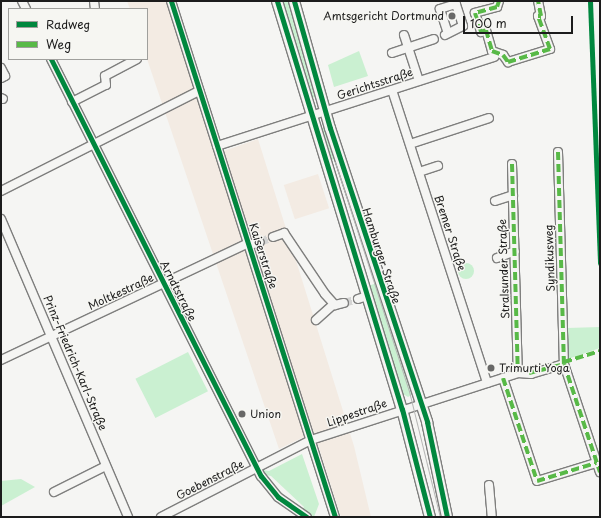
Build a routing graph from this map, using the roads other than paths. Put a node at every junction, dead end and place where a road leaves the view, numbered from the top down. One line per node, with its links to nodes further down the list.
1 (171, 1): 17 (street, Kaiserstraße)
2 (277, 1): 20 (main road)
3 (294, 1): 19 (main road, Hamburger Straße)
4 (499, 1): 5 (street)
5 (538, 1)
6 (404, 35): 8 (street)
7 (434, 39): 8 (street)
8 (408, 47): 9 (street); 15 (street)
9 (392, 53)
10 (494, 57): 15 (street, Gerichtsstraße)
11 (51, 60): 18 (street, Arndtstraße)
12 (136, 60): 18 (street)
13 (1, 68): 14 (street)
14 (1, 78)
15 (419, 81): 16 (street, Gerichtsstraße)
16 (392, 90): 19 (street, Gerichtsstraße); 23 (street, Bremer Straße)
17 (198, 91): 22 (street); 24 (street, Kaiserstraße)
18 (72, 102): 22 (street, Arndtstraße)
19 (325, 112): 20 (street, Gerichtsstraße); 48 (main road, Hamburger Straße)
20 (310, 116): 24 (street, Gerichtsstraße); 49 (main road)
21 (489, 118): 23 (street)
22 (92, 144): 29 (street); 38 (street, Arndtstraße)
23 (410, 144): 28 (street, Bremer Straße)
24 (217, 146): 35 (street, Kaiserstraße)
25 (558, 152): 44 (street, Syndikusweg)
26 (512, 164): 30 (street, Stralsunder Straße)
27 (438, 166): 28 (street)
28 (419, 172): 47 (street, Bremer Straße)
29 (1, 191)
30 (513, 195): 31 (street); 36 (street, Stralsunder Straße)
31 (495, 201)
32 (1, 219): 42 (street, Prinz-Friedrich-Karl-Straße)
33 (273, 237): 40 (street)
34 (260, 242): 35 (street, Moltkestraße)
35 (249, 244): 38 (street, Moltkestraße); 50 (street, Kaiserstraße)
36 (515, 252): 37 (street); 45 (street, Stralsunder Straße)
37 (497, 258)
38 (164, 285): 42 (street, Moltkestraße); 53 (street, Arndtstraße)
39 (344, 302): 40 (street)
40 (334, 304): 41 (street)
41 (316, 320)
42 (52, 336): 43 (street, Moltkestraße); 52 (street, Prinz-Friedrich-Karl-Straße)
43 (1, 360)
44 (564, 364): 45 (street); 51 (street, Syndikusweg)
45 (518, 372): 46 (street, Lippestraße)
46 (503, 378): 47 (street, Lippestraße); 51 (street)
47 (487, 383): 48 (street, Lippestraße)
48 (420, 404): 49 (street, Lippestraße); 64 (main road, Hamburger Straße)
49 (406, 408): 50 (street, Lippestraße); 63 (main road)
50 (311, 440): 53 (street, Goebenstraße); 62 (street, Kaiserstraße)
51 (596, 463): 54 (street, Syndikusweg)
52 (106, 466): 57 (street, Prinz-Friedrich-Karl-Straße); 58 (street)
53 (257, 468): 60 (street, Goebenstraße); 61 (street, Arndtstraße)
54 (600, 472)
55 (489, 485): 65 (street)
56 (126, 487): 57 (street)
57 (117, 491): 59 (street, Prinz-Friedrich-Karl-Straße)
58 (54, 492)
59 (128, 517)
60 (161, 517)
61 (307, 517)
62 (335, 517)
63 (430, 517)
64 (447, 517)
65 (492, 517)

